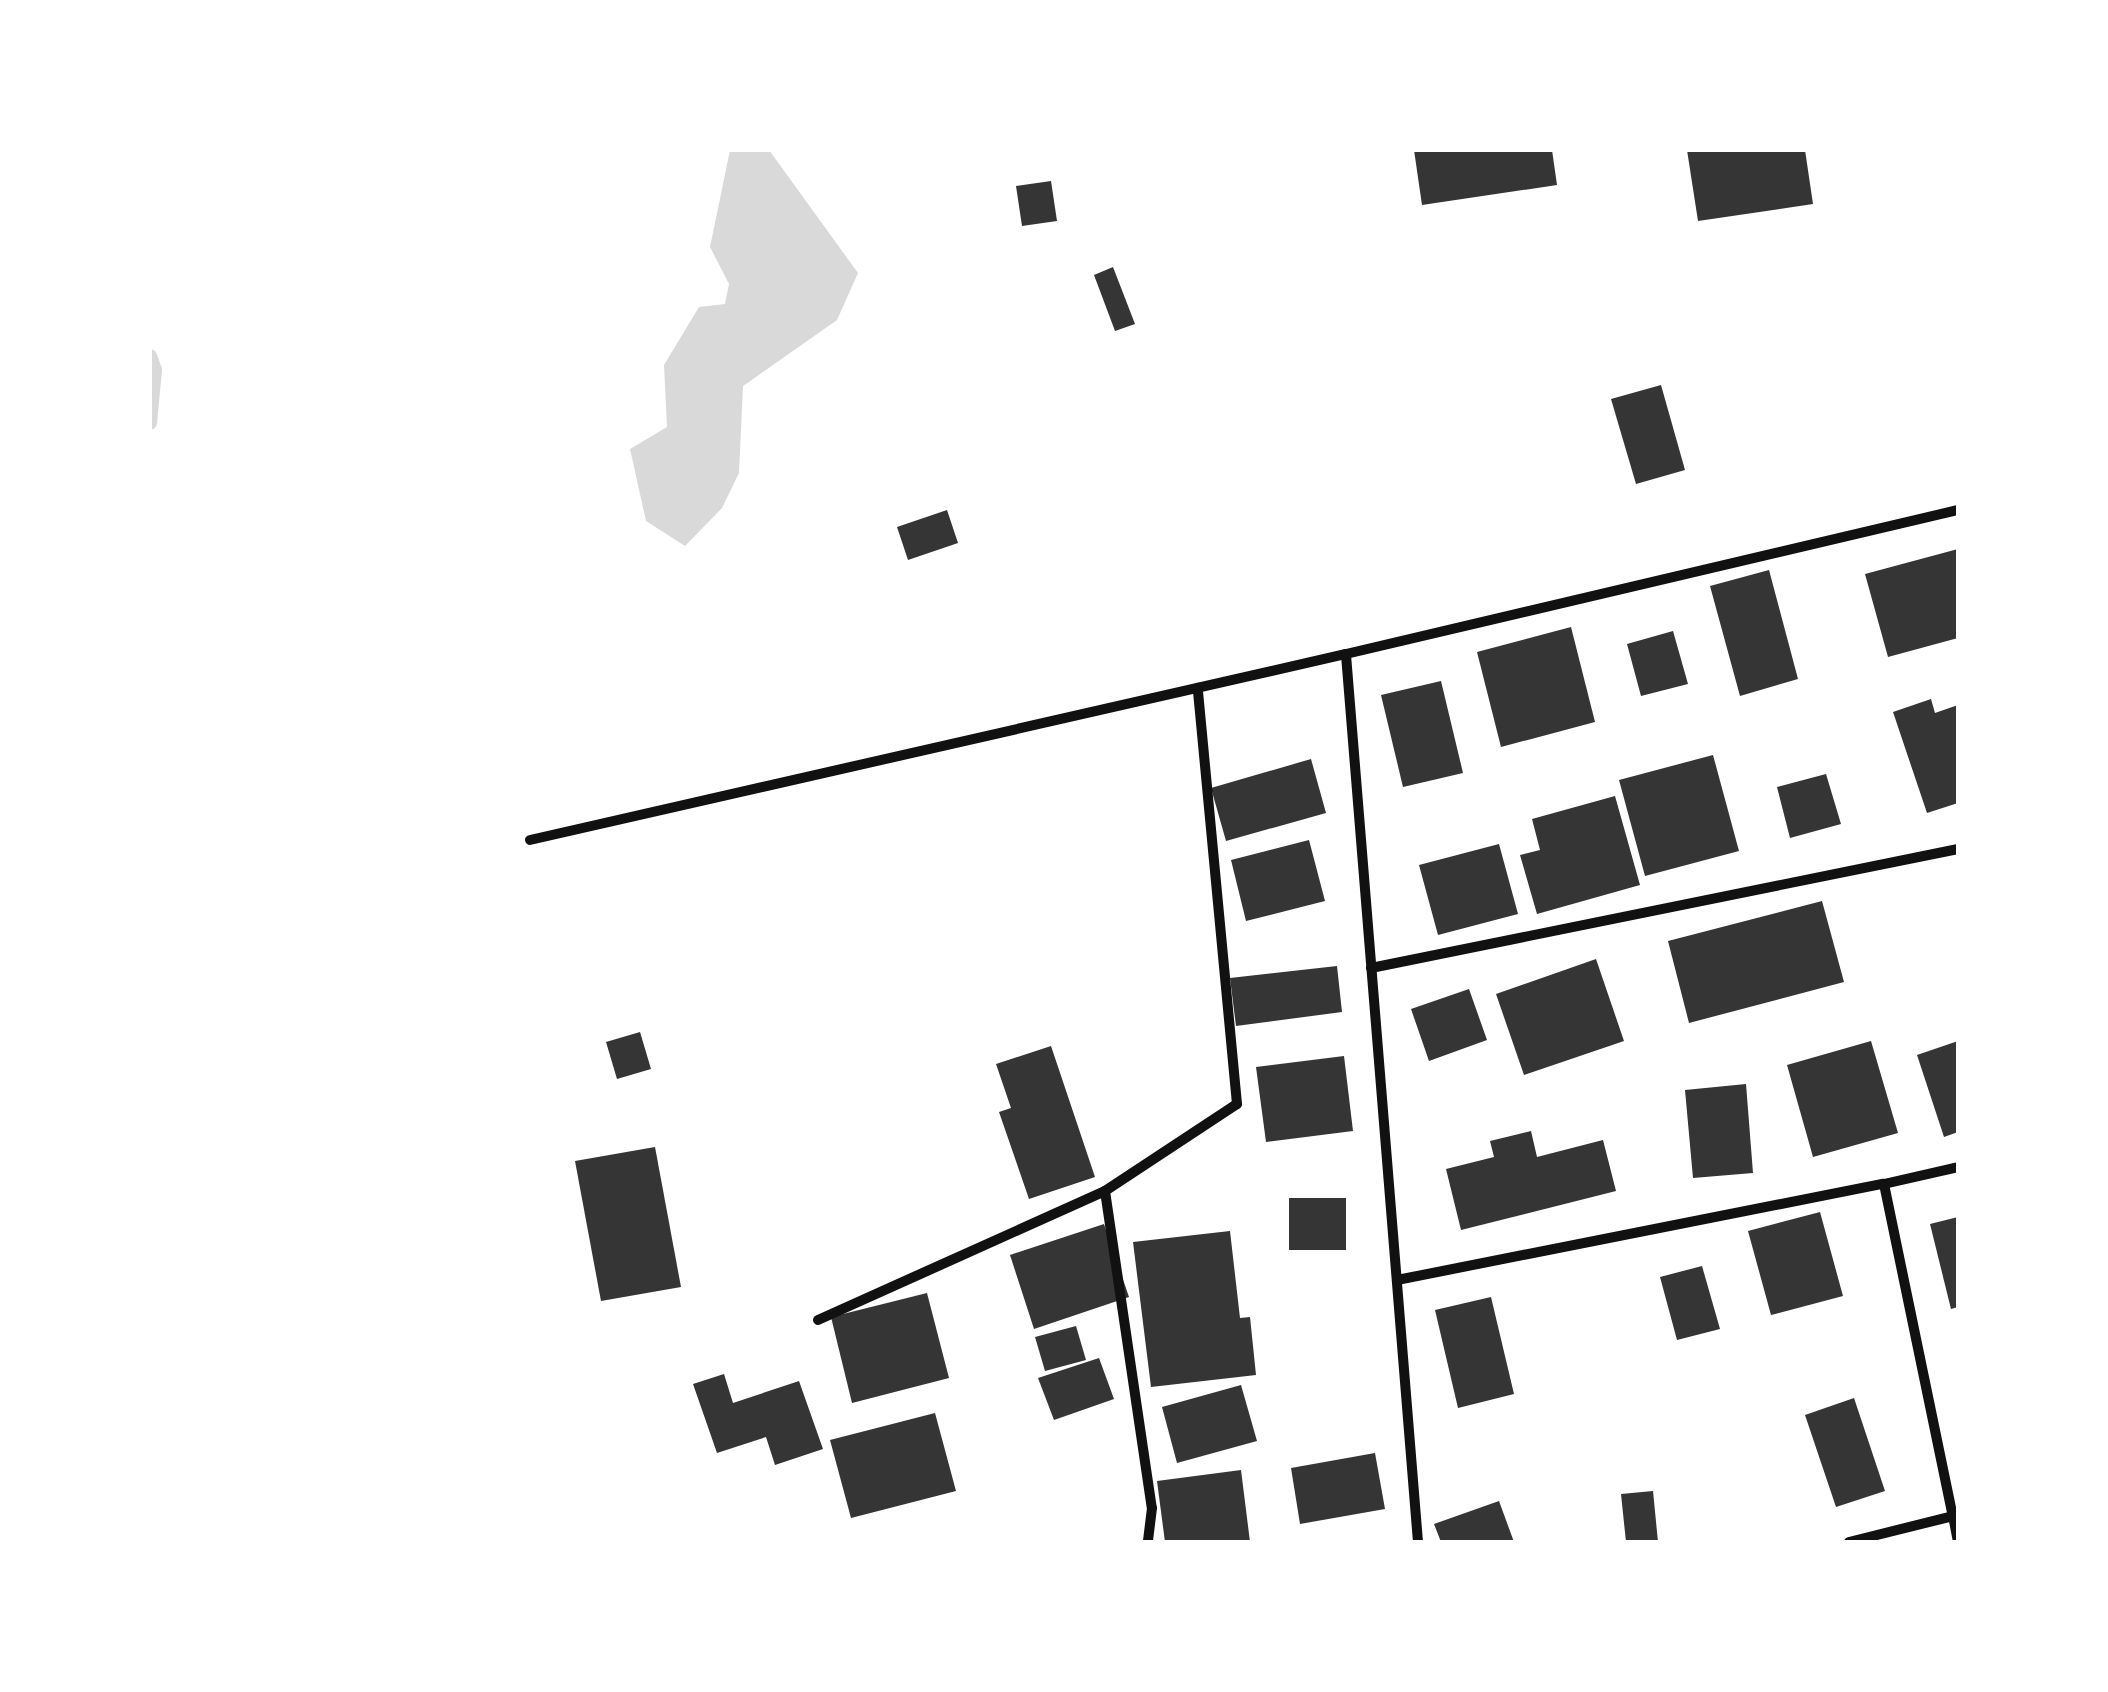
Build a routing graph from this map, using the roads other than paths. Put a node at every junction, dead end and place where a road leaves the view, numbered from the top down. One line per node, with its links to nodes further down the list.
1 (1958, 510): 2 (street)
2 (1346, 654): 3 (street); 6 (street)
3 (1198, 688): 4 (street); 9 (street)
4 (530, 840)
5 (1958, 849): 6 (street)
6 (1372, 968): 10 (street)
7 (1958, 1167): 8 (street)
8 (1884, 1184): 10 (street); 12 (street)
9 (1105, 1191): 11 (street); 13 (street)
10 (1397, 1280): 14 (street)
11 (818, 1320)
12 (1952, 1516): 15 (street); 16 (street)
13 (1148, 1542)
14 (1418, 1542)
15 (1849, 1542)
16 (1958, 1542)

